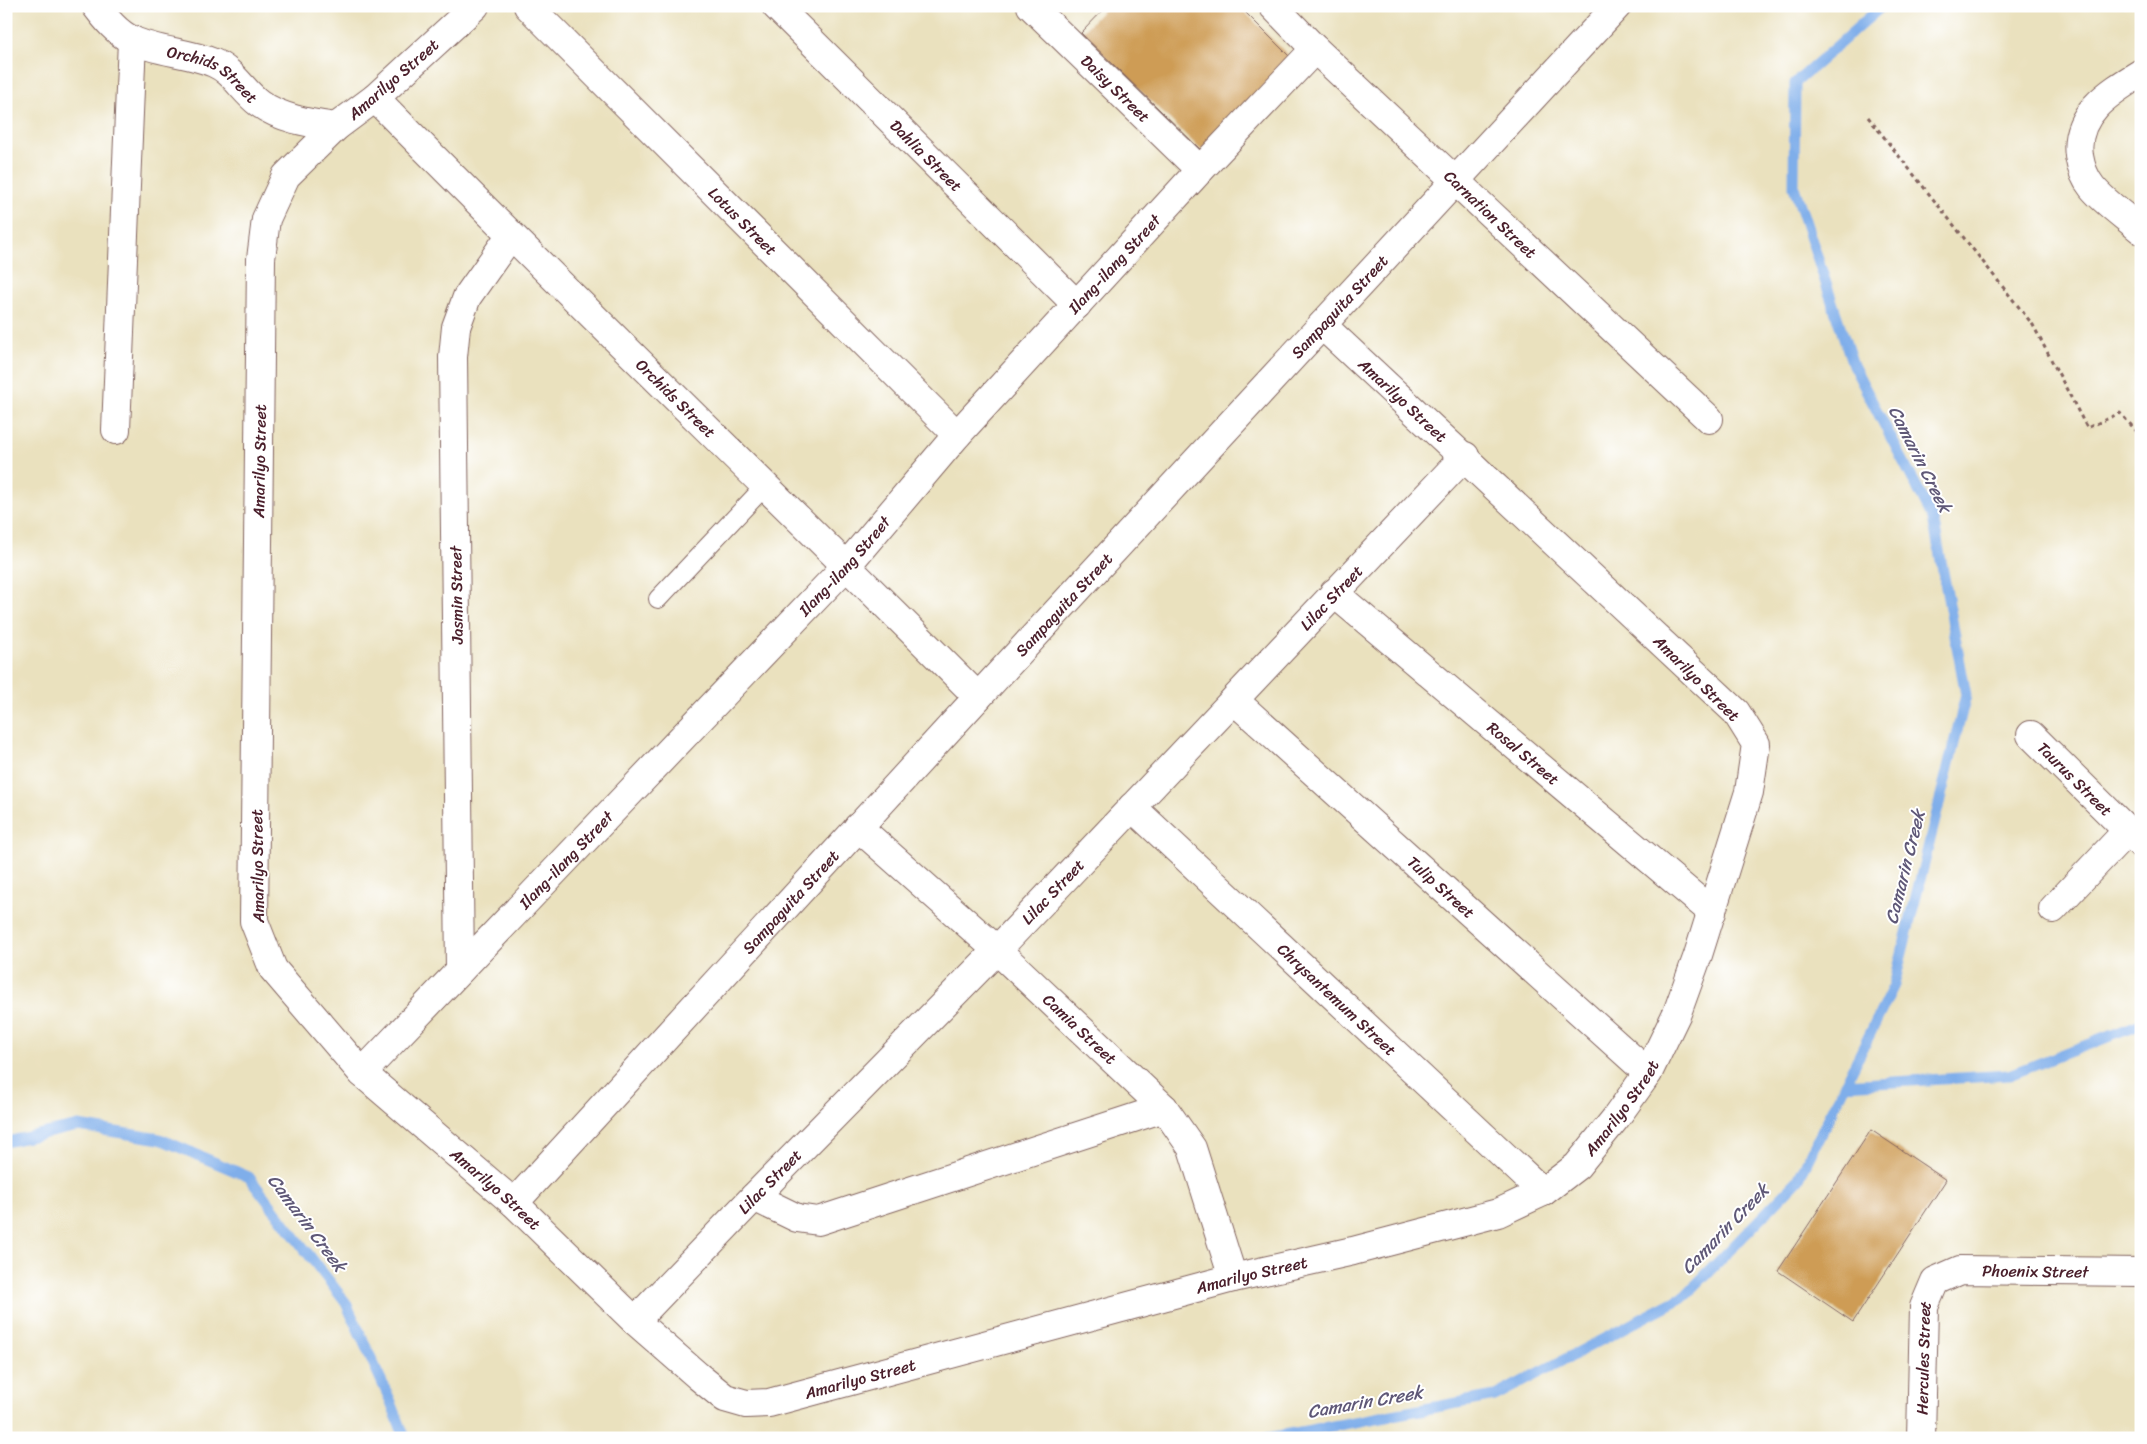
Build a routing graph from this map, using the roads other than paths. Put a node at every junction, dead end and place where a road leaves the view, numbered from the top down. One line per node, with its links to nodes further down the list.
1 (96, 6): 8 (street, Orchids Street)
2 (475, 6): 11 (street, Amarilyo Street)
3 (528, 6): 21 (street, Lotus Street)
4 (776, 6): 17 (street, Dahlia Street)
5 (1031, 6): 13 (street, Daisy Street)
6 (1273, 6): 9 (street, Carnation Street)
7 (1617, 6): 14 (street, Sampaguita Street)
8 (132, 40): 12 (street, Orchids Street); 20 (street)
9 (1315, 50): 13 (street, Ilang-ilang Street); 14 (street, Carnation Street)
10 (2141, 73): 15 (street)
11 (375, 98): 12 (street, Amarilyo Street); 16 (street, Orchids Street)
12 (336, 127): 37 (street, Amarilyo Street)
13 (1200, 170): 17 (street, Ilang-ilang Street)
14 (1455, 180): 18 (street, Sampaguita Street); 19 (street, Carnation Street)
15 (2141, 230)
16 (510, 236): 23 (street, Orchids Street); 36 (street, Jasmin Street)
17 (1077, 305): 21 (street, Ilang-ilang Street)
18 (1322, 325): 22 (street, Amarilyo Street); 27 (street, Sampaguita Street)
19 (1709, 419)
20 (116, 430)
21 (957, 435): 24 (street, Ilang-ilang Street)
22 (1464, 456): 25 (street, Lilac Street); 34 (street, Amarilyo Street)
23 (765, 486): 24 (street, Orchids Street); 26 (lane)
24 (847, 565): 27 (street, Orchids Street); 36 (street, Ilang-ilang Street)
25 (1334, 593): 28 (street, Lilac Street); 34 (street, Rosal Street)
26 (658, 598)
27 (978, 697): 31 (street, Sampaguita Street)
28 (1234, 700): 30 (street, Lilac Street); 38 (street, Tulip Street)
29 (2031, 735): 32 (street, Taurus Street)
30 (1132, 807): 35 (street, Lilac Street); 40 (street, Chrysantemum Street)
31 (858, 827): 35 (street, Camia Street); 42 (street, Sampaguita Street)
32 (2134, 838): 33 (street)
33 (2053, 909)
34 (1712, 912): 38 (street, Amarilyo Street)
35 (997, 950): 39 (street, Camia Street); 41 (street, Lilac Street)
36 (460, 970): 37 (street, Ilang-ilang Street)
37 (362, 1073): 42 (street, Amarilyo Street)
38 (1648, 1073): 40 (street, Amarilyo Street)
39 (1164, 1108): 41 (street); 44 (street, Camia Street)
40 (1543, 1192): 44 (street, Amarilyo Street)
41 (754, 1196): 46 (street, Lilac Street)
42 (514, 1203): 46 (street, Amarilyo Street)
43 (2141, 1272): 45 (street, Phoenix Street)
44 (1233, 1278): 46 (street, Amarilyo Street)
45 (1935, 1281): 47 (street, Hercules Street)
46 (635, 1321)
47 (1921, 1438)

